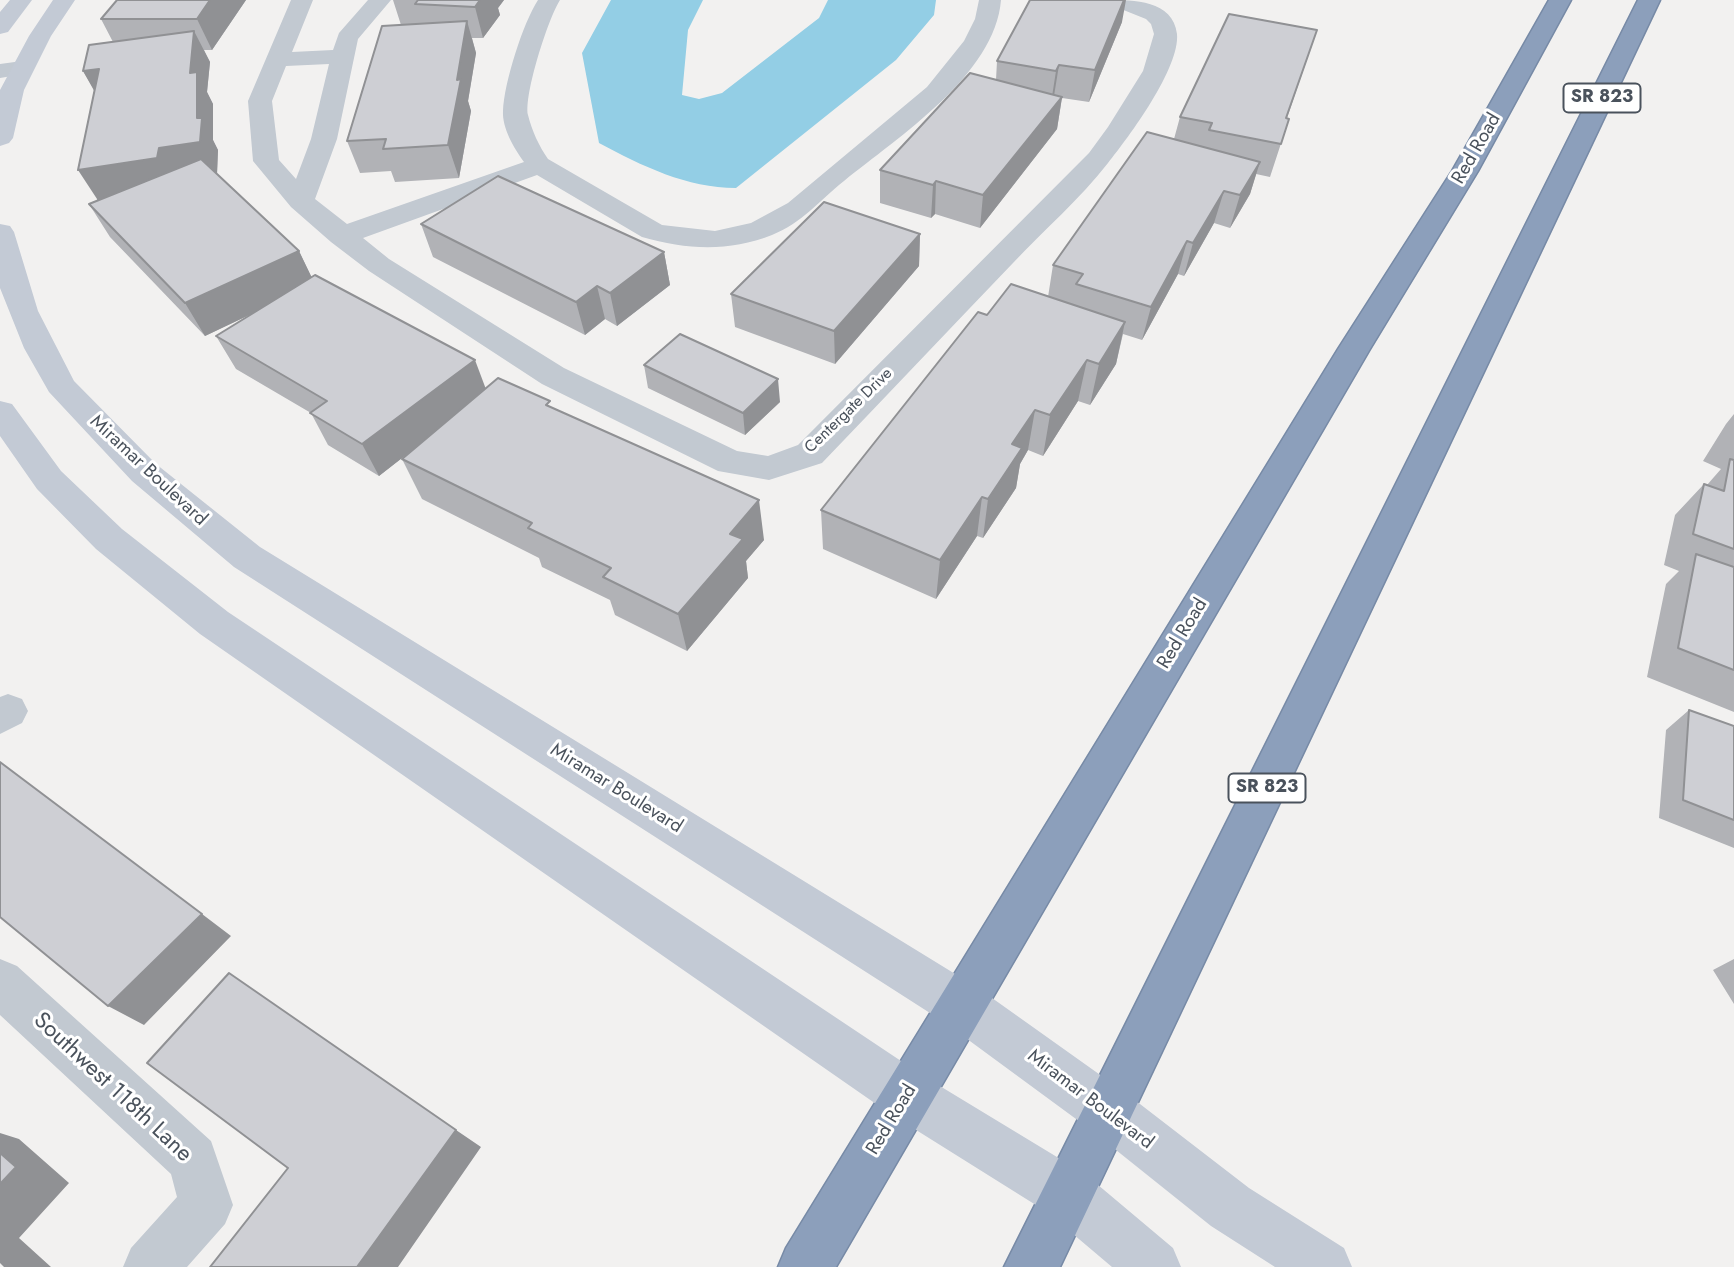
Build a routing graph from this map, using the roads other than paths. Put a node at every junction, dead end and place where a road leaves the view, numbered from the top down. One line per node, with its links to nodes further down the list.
1 (21, 0): 10 (street)
2 (64, 0): 13 (street)
3 (302, 0): 12 (street, Centergate Drive)
4 (380, 0): 11 (street)
5 (550, 0): 15 (street)
6 (990, 0): 15 (street)
7 (1119, 0): 18 (street, Centergate Drive)
8 (1560, 0): 21 (highway, Red Road)
9 (1650, 0): 23 (highway, SR 823)
10 (0, 27)
11 (343, 56): 12 (street); 16 (street)
12 (275, 60): 16 (street, Centergate Drive)
13 (8, 80): 14 (street)
14 (0, 138)
15 (539, 165): 18 (street)
16 (301, 201): 18 (street, Centergate Drive)
17 (0, 232): 21 (street, Miramar Boulevard)
18 (341, 236)
19 (0, 412): 22 (street)
20 (0, 983): 25 (street, Southwest 118th Lane)
21 (961, 1005): 22 (highway, Red Road); 23 (street, Miramar Boulevard)
22 (907, 1095): 24 (street); 26 (highway, Red Road)
23 (1110, 1112): 24 (highway, SR 823); 29 (street, Miramar Boulevard)
24 (1066, 1193): 27 (highway, SR 823); 28 (street)
25 (150, 1267)
26 (805, 1267)
27 (1031, 1267)
28 (1153, 1267)
29 (1325, 1267)

